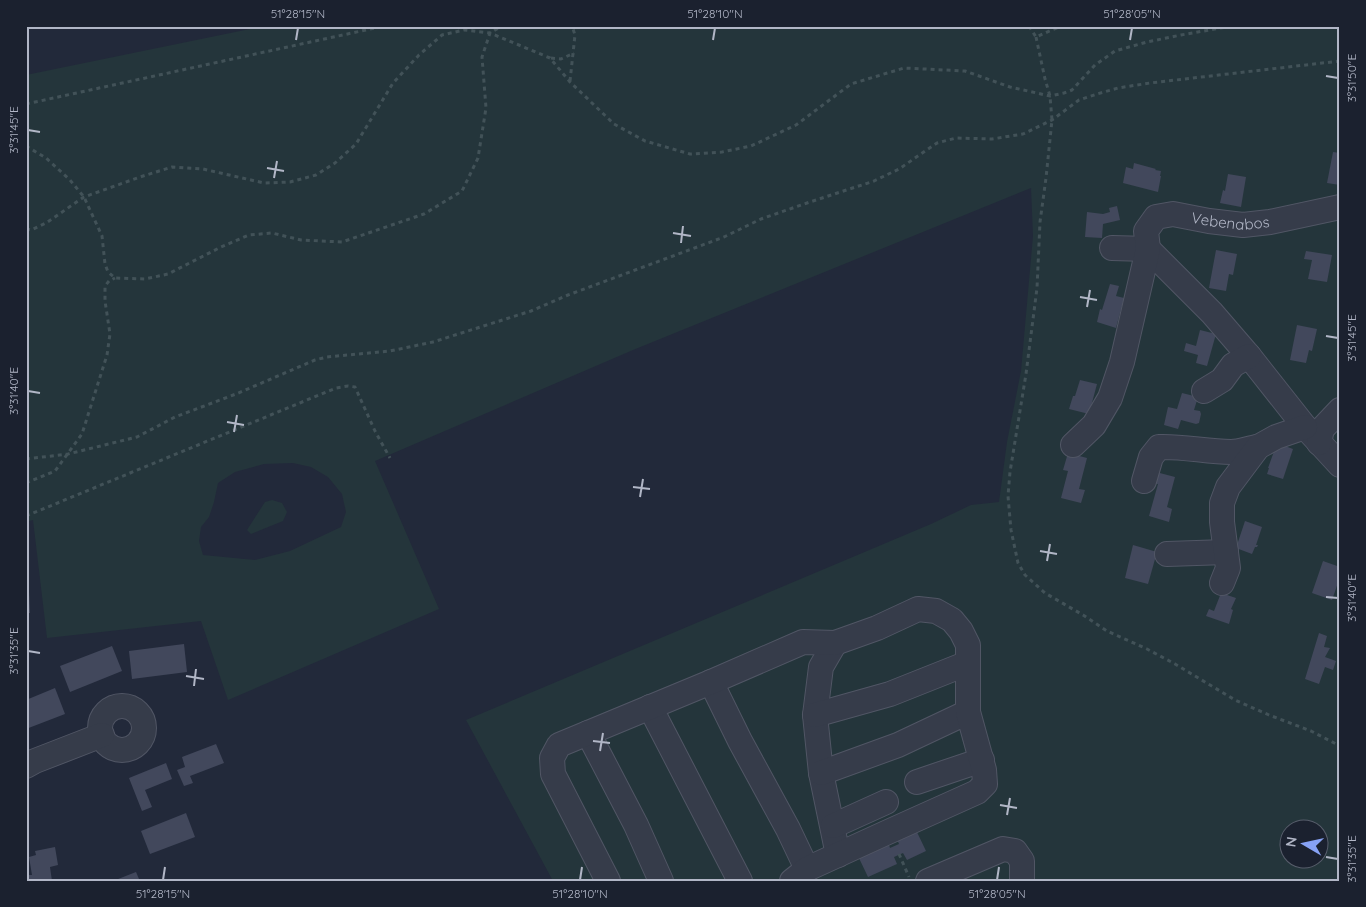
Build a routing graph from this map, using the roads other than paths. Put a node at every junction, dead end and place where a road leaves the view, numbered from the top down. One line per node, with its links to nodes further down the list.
1 (1340, 207): 3 (street, Vebenabos)
2 (1112, 248): 3 (street)
3 (1148, 249): 4 (street); 8 (street, Vebenabos)
4 (1249, 356): 5 (street); 7 (street)
5 (1204, 391)
6 (1340, 410): 7 (street)
7 (1312, 435): 9 (street); 10 (street)
8 (1073, 445)
9 (1258, 447): 11 (street); 12 (street)
10 (1340, 466)
11 (1144, 481)
12 (1226, 552): 13 (street); 14 (street)
13 (1167, 554)
14 (1222, 583)
15 (835, 643): 16 (street); 17 (street); 20 (street)
16 (968, 663): 19 (street); 20 (street)
17 (711, 682): 18 (street); 30 (street)
18 (650, 708): 21 (street); 33 (street)
19 (968, 712): 23 (street); 25 (street)
20 (815, 715): 25 (street)
21 (588, 733): 31 (street); 32 (street)
22 (102, 735): 24 (street)
23 (982, 760): 26 (street); 29 (street)
24 (26, 766)
25 (821, 772): 28 (street)
26 (917, 782)
27 (886, 802): 28 (street)
28 (833, 826): 29 (street)
29 (838, 855): 30 (street)
30 (800, 875)
31 (608, 881)
32 (661, 881)
33 (740, 881)
34 (928, 881): 35 (street)
35 (1022, 881)

